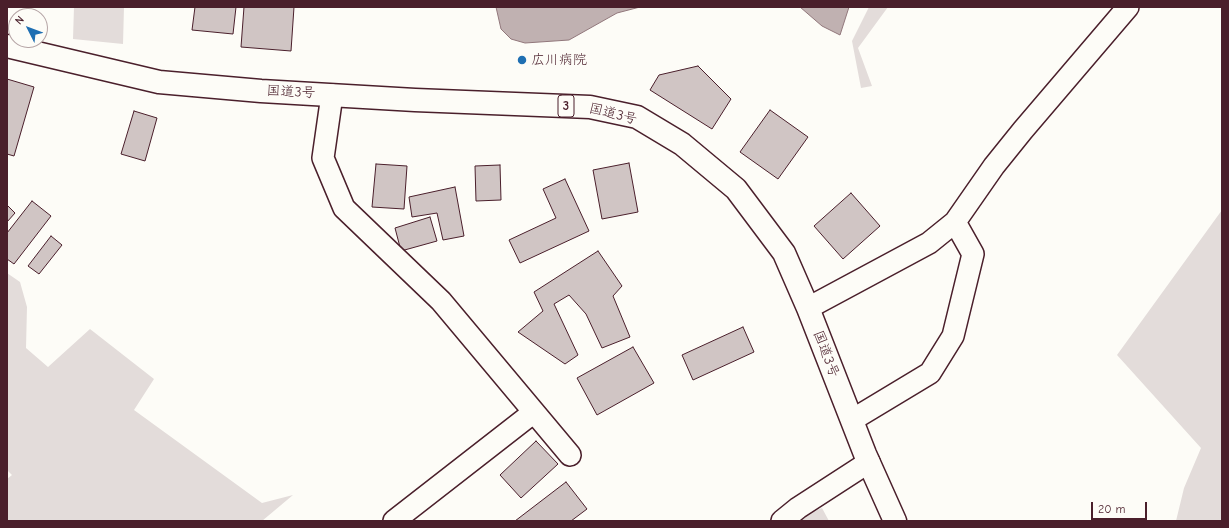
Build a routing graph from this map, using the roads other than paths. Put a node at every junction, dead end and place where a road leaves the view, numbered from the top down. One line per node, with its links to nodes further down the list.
1 (1128, 7): 4 (street)
2 (7, 46): 3 (highway, 国道3号 / 3)
3 (332, 95): 5 (highway, 国道3号 / 3); 6 (street)
4 (955, 222): 5 (street); 7 (street)
5 (808, 308): 7 (highway, 国道3号 / 3)
6 (534, 412): 8 (street); 10 (street)
7 (852, 420): 9 (highway, 国道3号 / 3)
8 (570, 455)
9 (869, 462): 11 (street); 12 (highway, 国道3号 / 3)
10 (394, 521)
11 (782, 521)
12 (895, 521)

